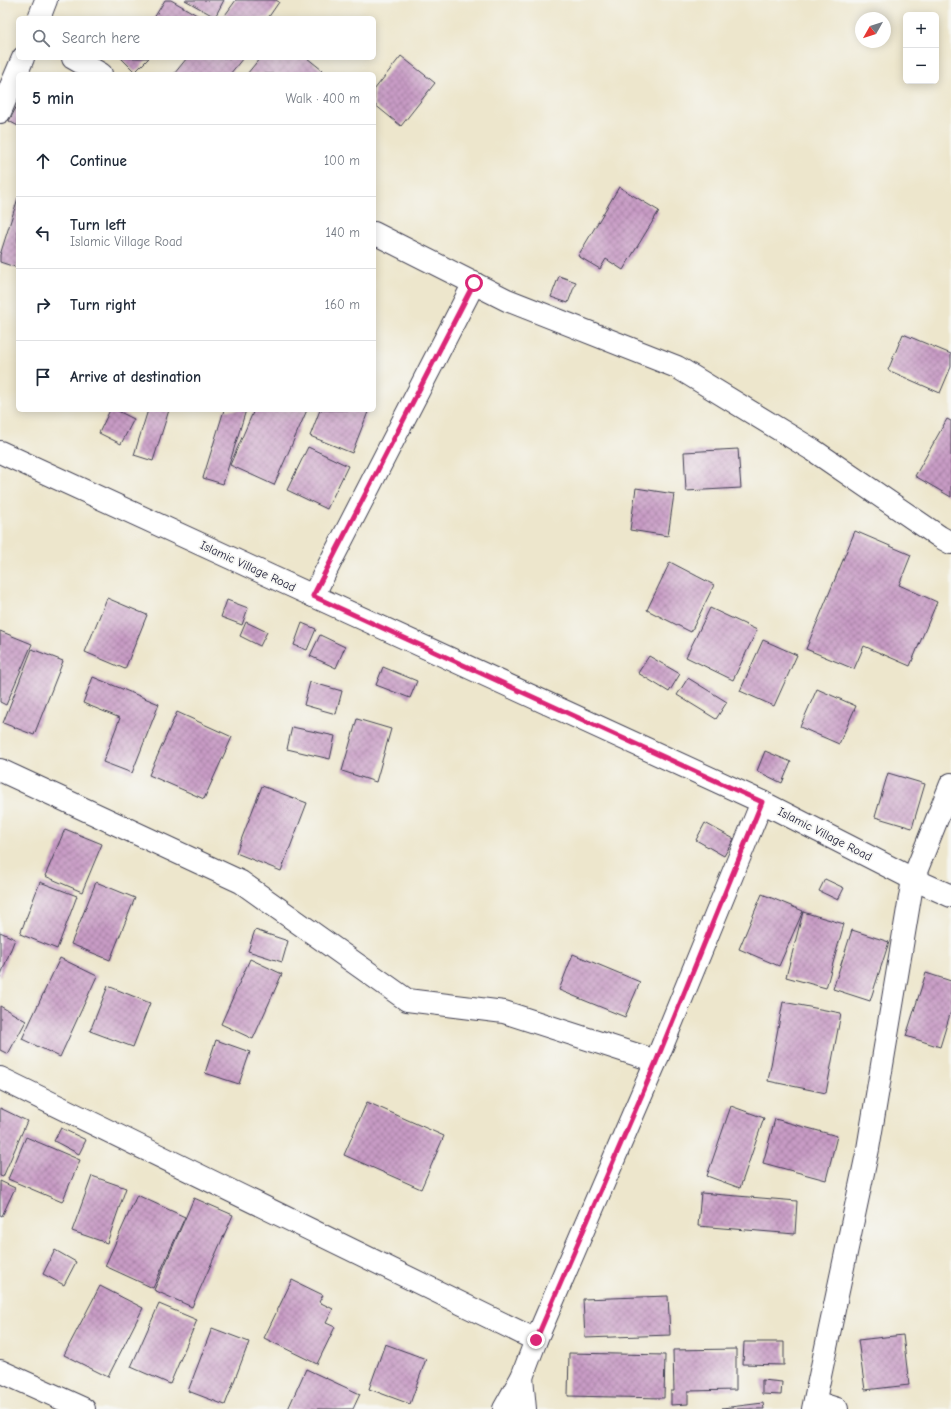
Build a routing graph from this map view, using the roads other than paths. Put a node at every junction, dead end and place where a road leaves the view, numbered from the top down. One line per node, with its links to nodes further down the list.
1 (46, 0): 2 (street)
2 (40, 16)
3 (22, 60): 5 (street)
4 (76, 60): 6 (street)
5 (17, 72)
6 (98, 72)
7 (16, 74): 8 (street)
8 (0, 112)
9 (376, 234): 10 (street)
10 (474, 283): 12 (street); 13 (street)
11 (0, 452): 13 (street, Islamic Village Road)
12 (951, 543)
13 (313, 596): 16 (street, Islamic Village Road)
14 (0, 770): 19 (street)
15 (951, 784): 17 (street)
16 (762, 802): 17 (street, Islamic Village Road); 19 (street)
17 (913, 879): 18 (street, Islamic Village Road); 24 (street)
18 (951, 896)
19 (656, 1062): 21 (street)
20 (0, 1078): 21 (street)
21 (536, 1340): 23 (street)
22 (0, 1371): 25 (street)
23 (522, 1377): 26 (street); 27 (street)
24 (814, 1405): 28 (street)
25 (84, 1409)
26 (504, 1409)
27 (525, 1409)
28 (836, 1409)

